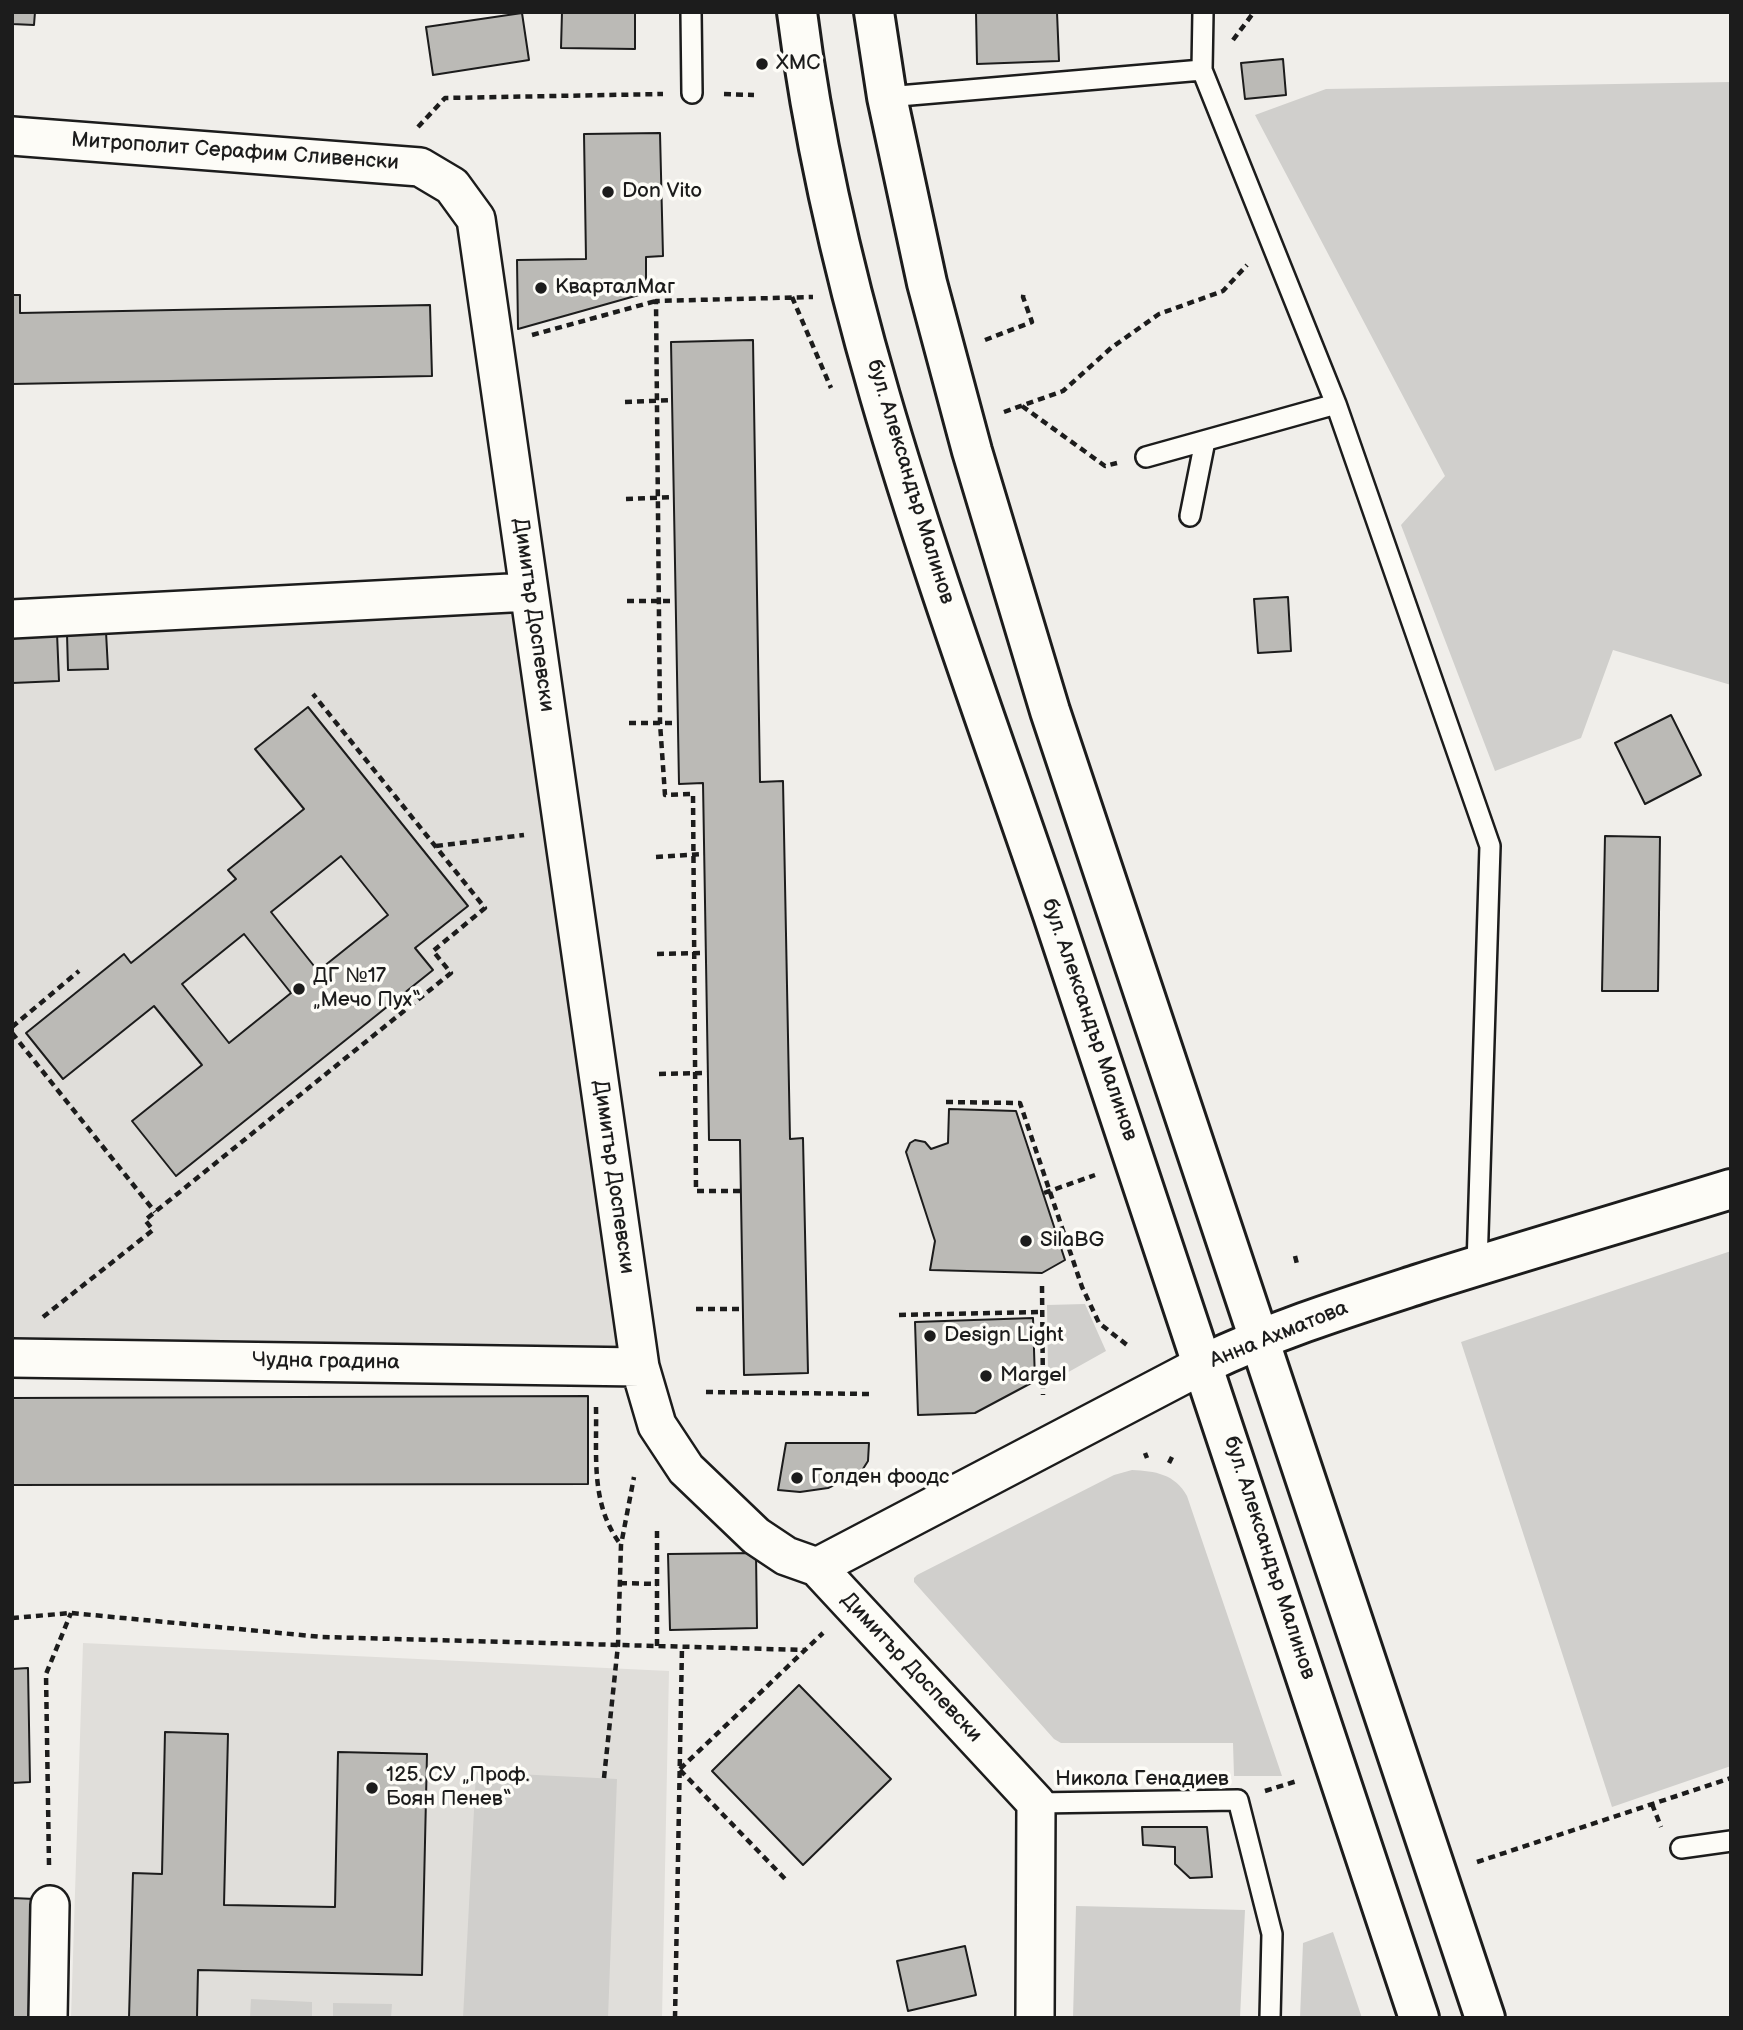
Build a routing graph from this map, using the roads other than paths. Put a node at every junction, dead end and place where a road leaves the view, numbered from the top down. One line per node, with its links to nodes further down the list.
1 (691, 12): 6 (lane)
2 (797, 12): 20 (main road, бул. Александър Малинов)
3 (874, 12): 7 (main road)
4 (1203, 12): 5 (lane)
5 (1202, 70): 7 (lane); 10 (lane)
6 (692, 93)
7 (887, 97): 18 (main road)
8 (12, 136): 9 (street, Митрополит Серафим Сливенски)
9 (452, 186): 14 (street, Димитър Доспевски)
10 (1336, 404): 11 (lane); 17 (lane)
11 (1205, 441): 12 (lane); 13 (lane)
12 (1146, 457)
13 (1190, 516)
14 (529, 592): 15 (street); 21 (street, Димитър Доспевски)
15 (12, 619)
16 (1731, 1189): 17 (main road, Анна Ахматова)
17 (1477, 1266): 18 (main road, Анна Ахматова)
18 (1259, 1338): 20 (main road, Анна Ахматова); 31 (main road)
19 (12, 1358): 21 (street, Чудна градина)
20 (1204, 1364): 22 (street, Анна Ахматова); 30 (main road, бул. Александър Малинов)
21 (640, 1367): 22 (street, Димитър Доспевски)
22 (817, 1567): 23 (street, Димитър Доспевски)
23 (1036, 1803): 28 (street); 29 (lane, Никола Генадиев)
24 (1731, 1841): 25 (lane)
25 (1681, 1848)
26 (50, 1905): 27 (street)
27 (47, 2018)
28 (1035, 2018)
29 (1270, 2018)
30 (1419, 2018)
31 (1485, 2018)

